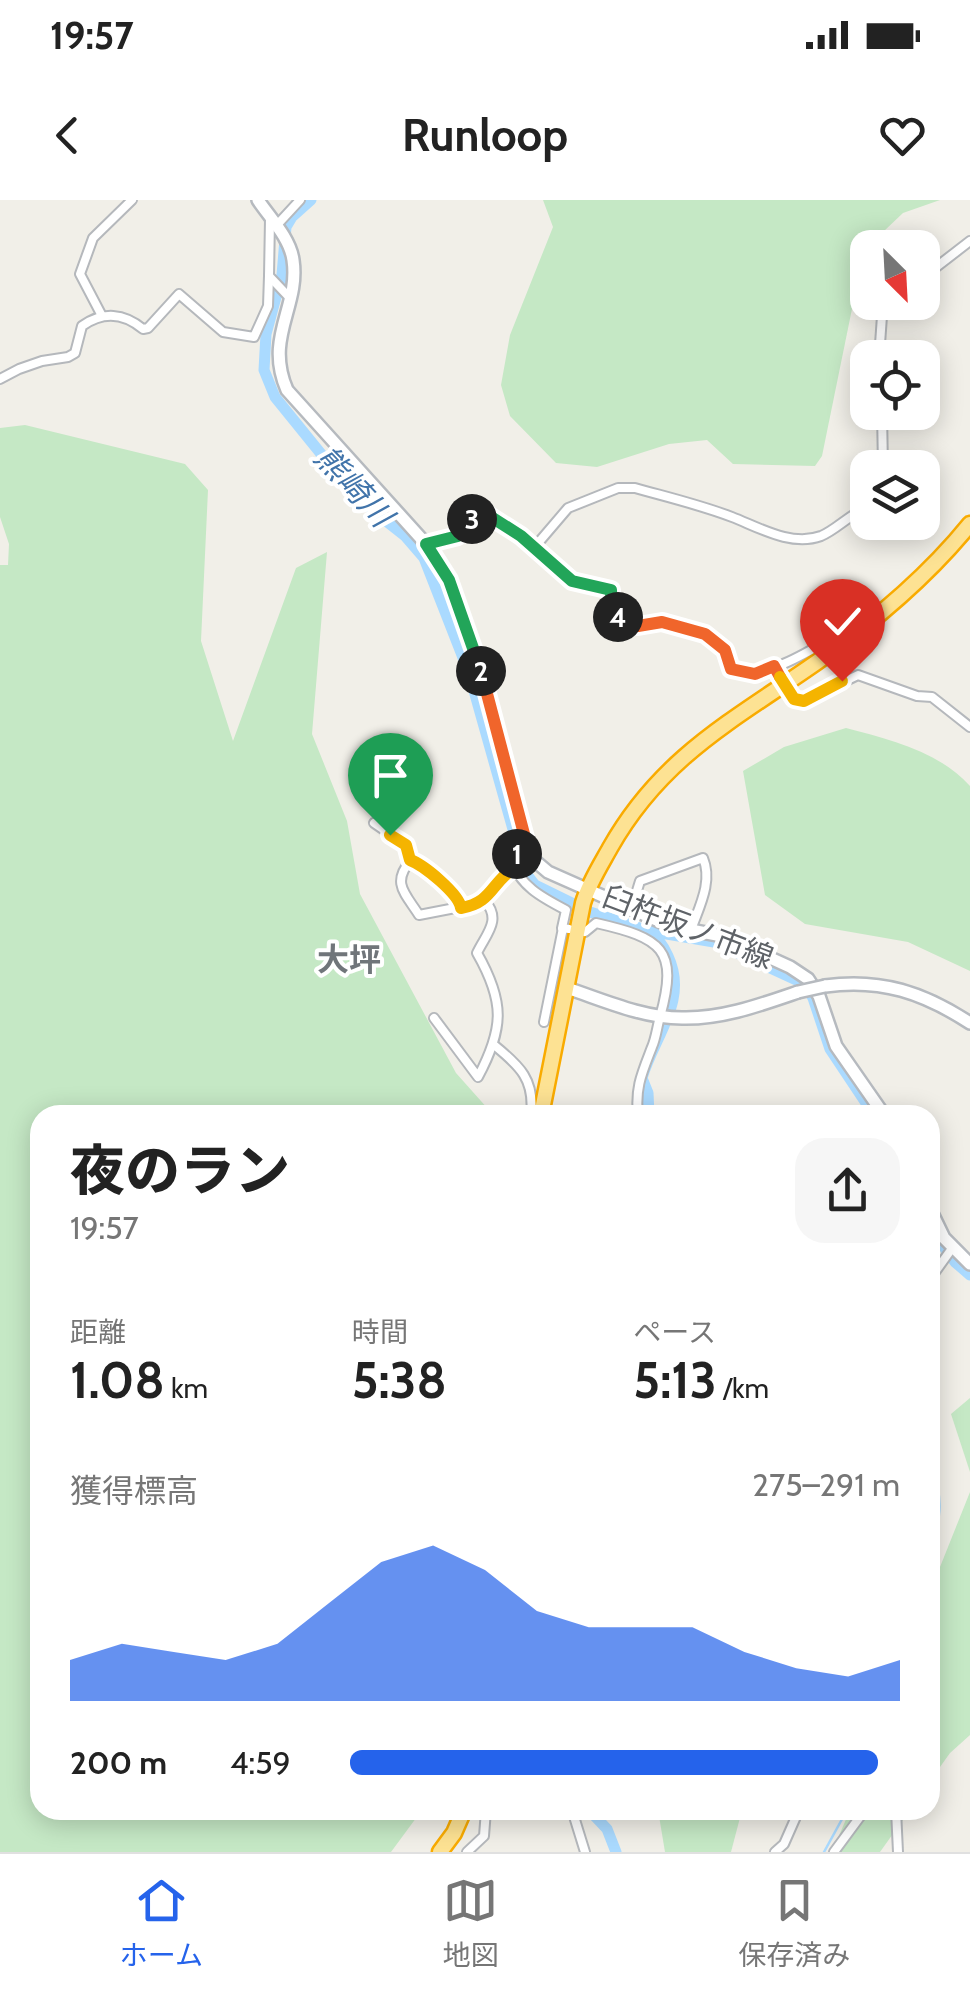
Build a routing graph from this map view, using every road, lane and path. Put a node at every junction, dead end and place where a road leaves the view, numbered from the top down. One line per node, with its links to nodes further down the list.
1 (132, 200): 9 (street)
2 (258, 200): 4 (main road)
3 (300, 200): 4 (street)
4 (274, 224): 7 (street); 8 (main road)
5 (970, 241): 6 (street)
6 (940, 264)
7 (271, 278): 8 (street); 9 (street)
8 (287, 294): 13 (main road)
9 (102, 316): 10 (street)
10 (0, 379)
11 (850, 516): 14 (street)
12 (970, 524): 15 (highway)
13 (426, 544): 14 (street); 19 (main road)
14 (533, 549): 16 (street)
15 (853, 634): 16 (street); 22 (highway)
16 (775, 668): 17 (street, bridge)
17 (970, 727)
18 (374, 823): 20 (street)
19 (526, 850): 21 (street); 22 (main road, 臼杵坂ノ市線)
20 (410, 860): 25 (street); 25 (street)
21 (513, 862): 23 (street); 26 (street)
22 (586, 896): 24 (main road, 臼杵坂ノ市線); 26 (highway)
23 (485, 901): 25 (street); 33 (street)
24 (632, 907): 27 (main road, 臼杵坂ノ市線); 27 (street)
25 (461, 908)
26 (574, 927): 28 (highway); 29 (street)
27 (692, 930): 37 (main road, 臼杵坂ノ市線)
28 (560, 995): 29 (main road, 臼杵坂ノ市線); 31 (street); 35 (highway)
29 (667, 1017): 32 (main road, 臼杵坂ノ市線, bridge); 36 (street)
30 (434, 1018): 33 (street)
31 (544, 1022)
32 (970, 1023)
33 (494, 1046): 34 (street)
34 (532, 1105)
35 (544, 1105)
36 (638, 1105)
37 (877, 1105)
38 (940, 1230): 39 (main road)
39 (949, 1251): 40 (street); 41 (main road)
40 (940, 1264)
41 (970, 1264)
42 (460, 1820): 48 (highway)
43 (485, 1820): 49 (street)
44 (575, 1820): 50 (street)
45 (795, 1820): 51 (street)
46 (858, 1820): 52 (street)
47 (896, 1820): 53 (street)
48 (440, 1852)
49 (467, 1852)
50 (585, 1852)
51 (775, 1852)
52 (834, 1852)
53 (898, 1852)

